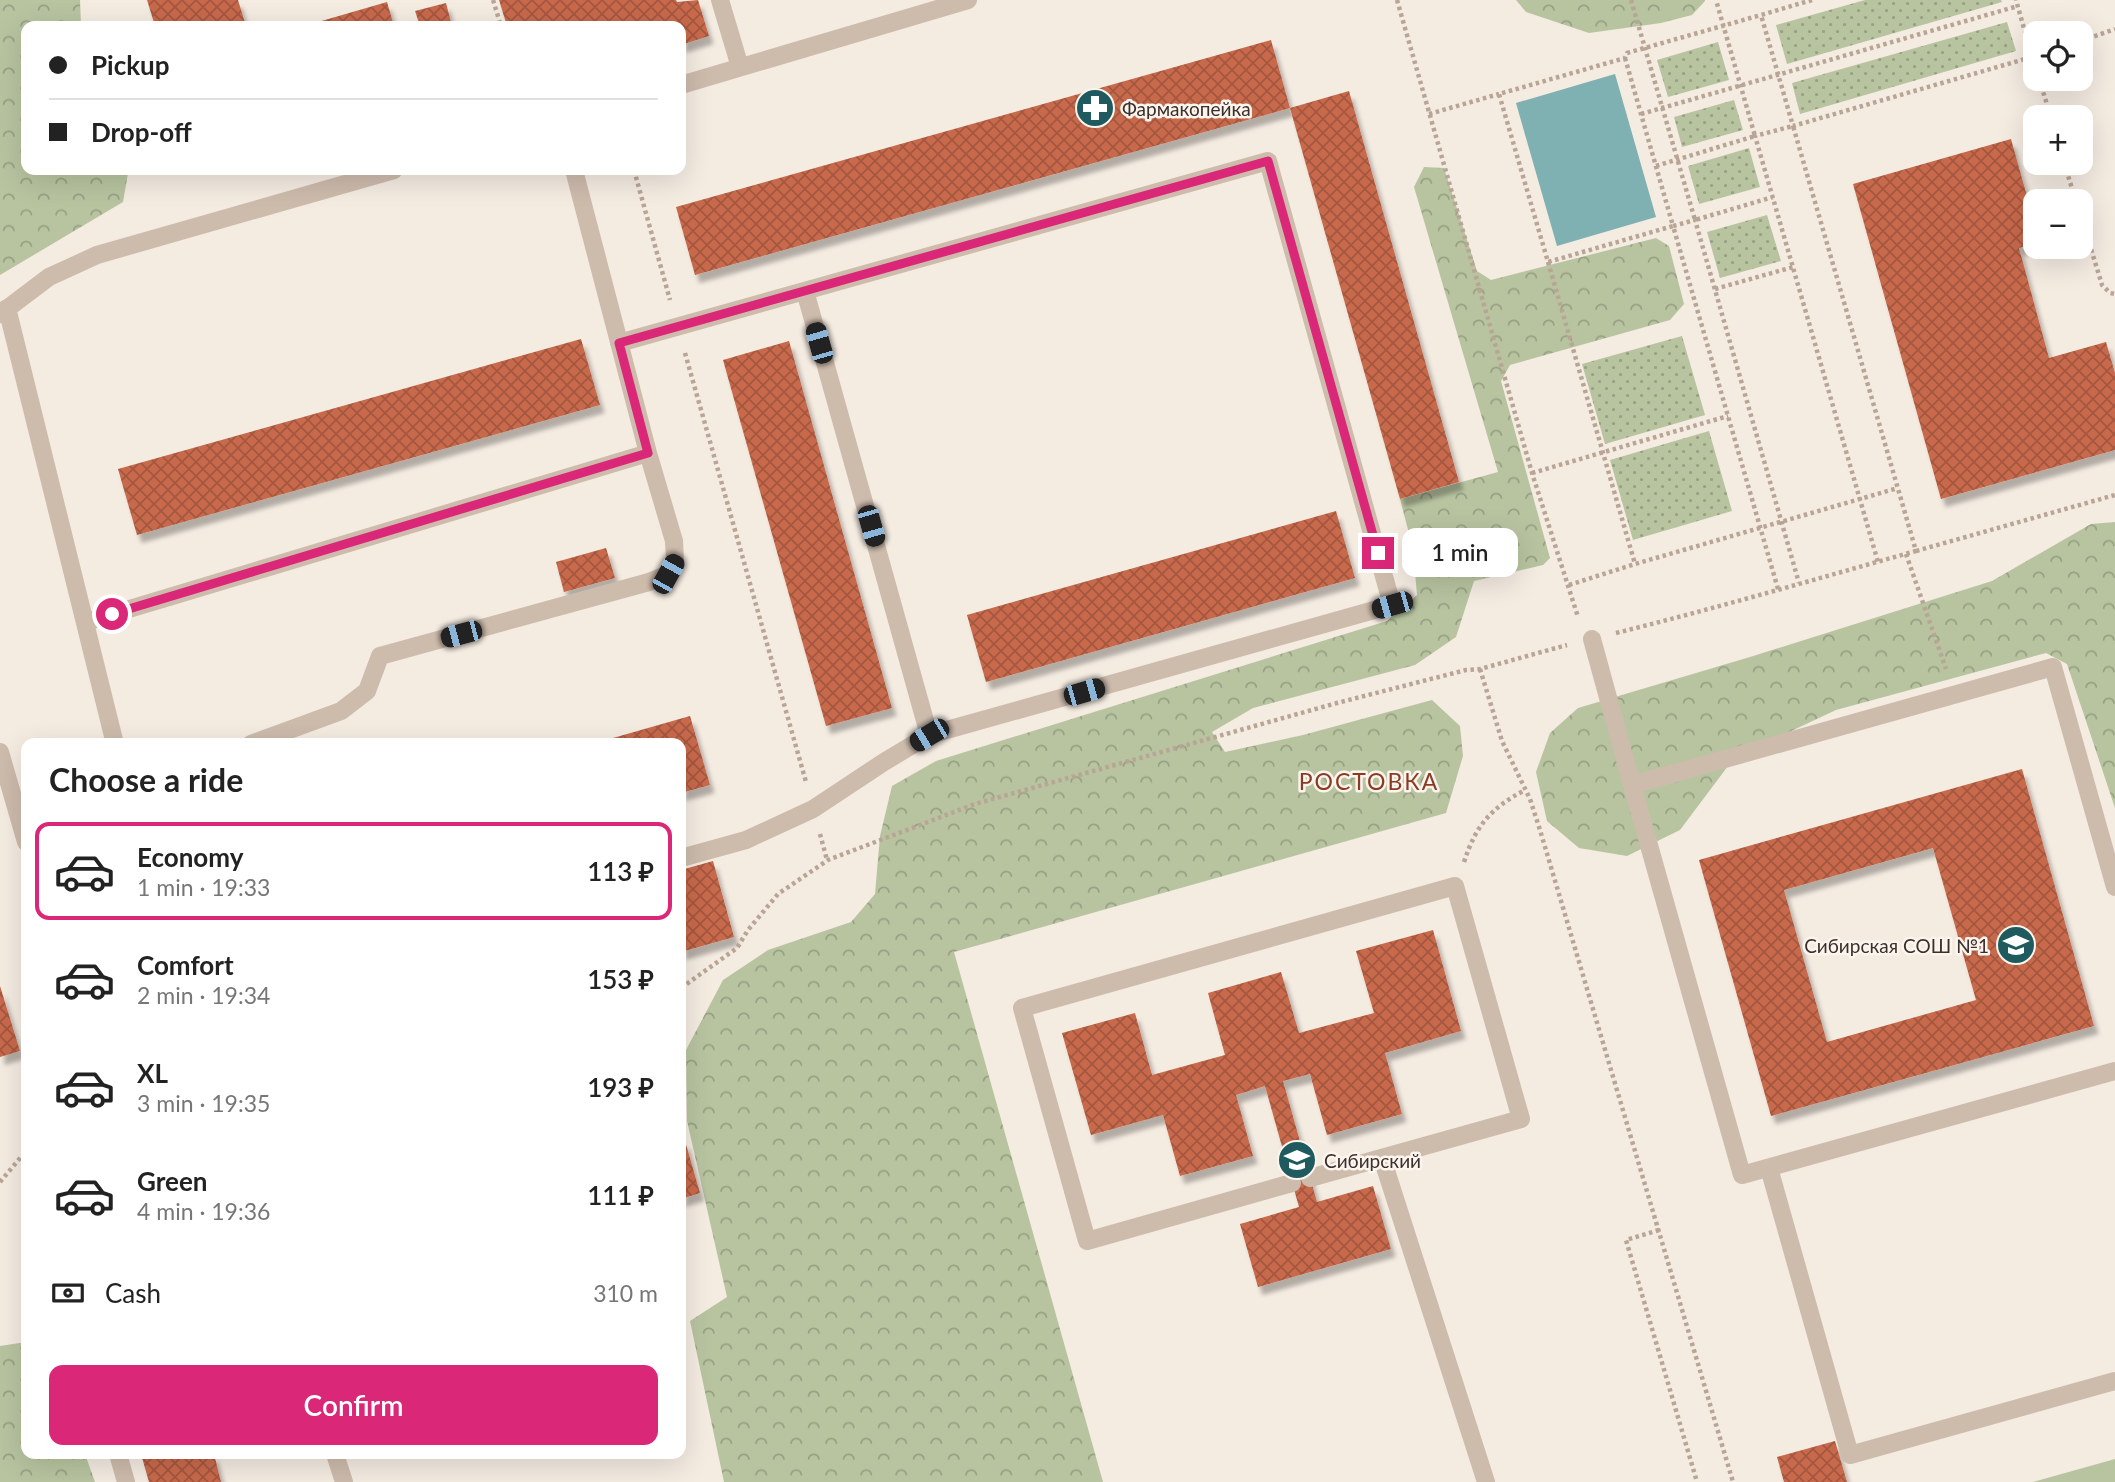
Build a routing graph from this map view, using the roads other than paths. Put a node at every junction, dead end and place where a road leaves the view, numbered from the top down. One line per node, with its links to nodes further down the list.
1 (720, 0): 3 (street)
2 (968, 0): 3 (street)
3 (740, 66): 4 (street)
4 (686, 83)
5 (377, 175): 8 (street)
6 (575, 175): 9 (street)
7 (805, 291): 9 (street); 13 (street); 13 (street)
8 (4, 311): 11 (street)
9 (619, 343): 10 (street)
10 (648, 453): 11 (street); 15 (street)
11 (86, 622): 14 (street)
12 (1588, 640): 17 (street)
13 (929, 735): 20 (street)
14 (114, 738)
15 (267, 738)
16 (0, 752): 18 (street)
17 (1632, 785): 19 (street); 24 (street)
18 (21, 825)
19 (2109, 843): 21 (street)
20 (686, 857)
21 (2115, 887)
22 (2115, 1071): 24 (street)
23 (1382, 1158): 25 (street); 26 (street); 32 (street)
24 (1769, 1168): 27 (street)
25 (1310, 1178)
26 (1292, 1183)
27 (2115, 1381)
28 (119, 1459): 30 (street)
29 (337, 1459): 31 (street)
30 (126, 1482)
31 (344, 1482)
32 (1486, 1482)

